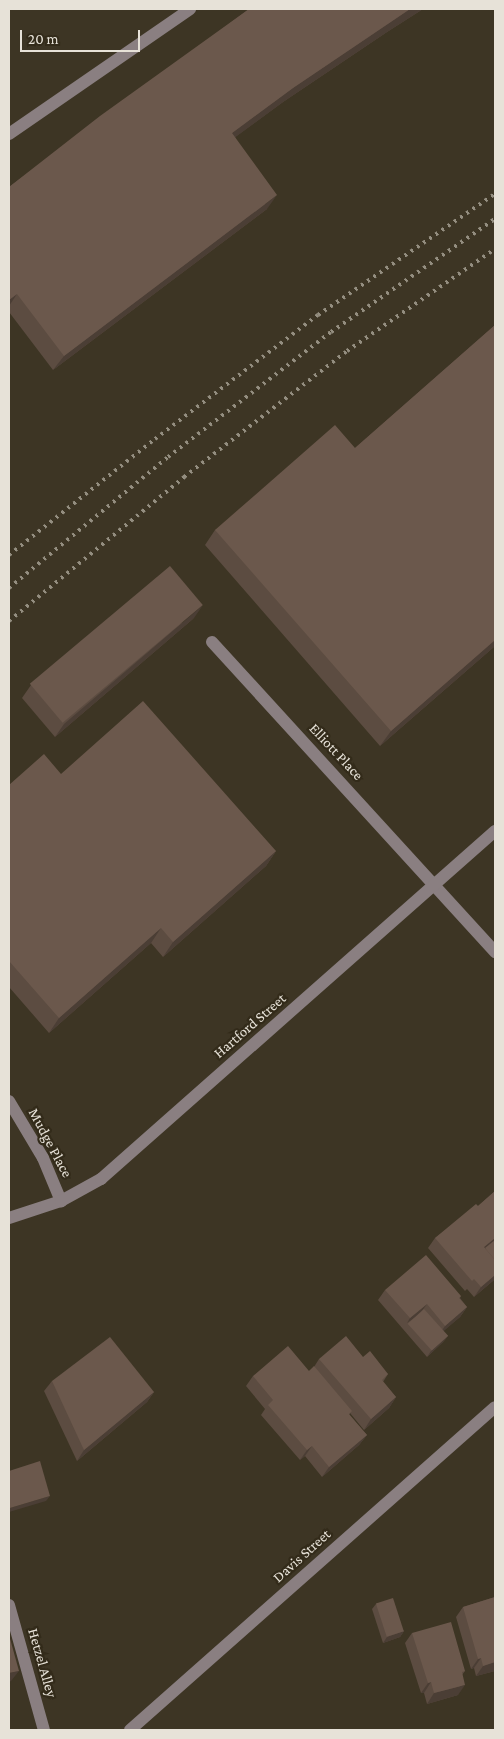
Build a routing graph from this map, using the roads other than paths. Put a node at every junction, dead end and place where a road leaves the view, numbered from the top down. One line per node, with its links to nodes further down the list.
1 (190, 9): 2 (street)
2 (9, 134)
3 (212, 642): 5 (street, Elliott Place)
4 (495, 831): 5 (street, Hartford Street)
5 (436, 884): 6 (street, Elliott Place); 8 (street, Hartford Street)
6 (495, 952)
7 (9, 1101): 8 (street, Mudge Place)
8 (61, 1201): 9 (street, Hartford Street)
9 (9, 1218)
10 (495, 1407): 13 (street, Davis Street)
11 (9, 1606): 12 (street, Hetzel Alley)
12 (44, 1730)
13 (130, 1730)

